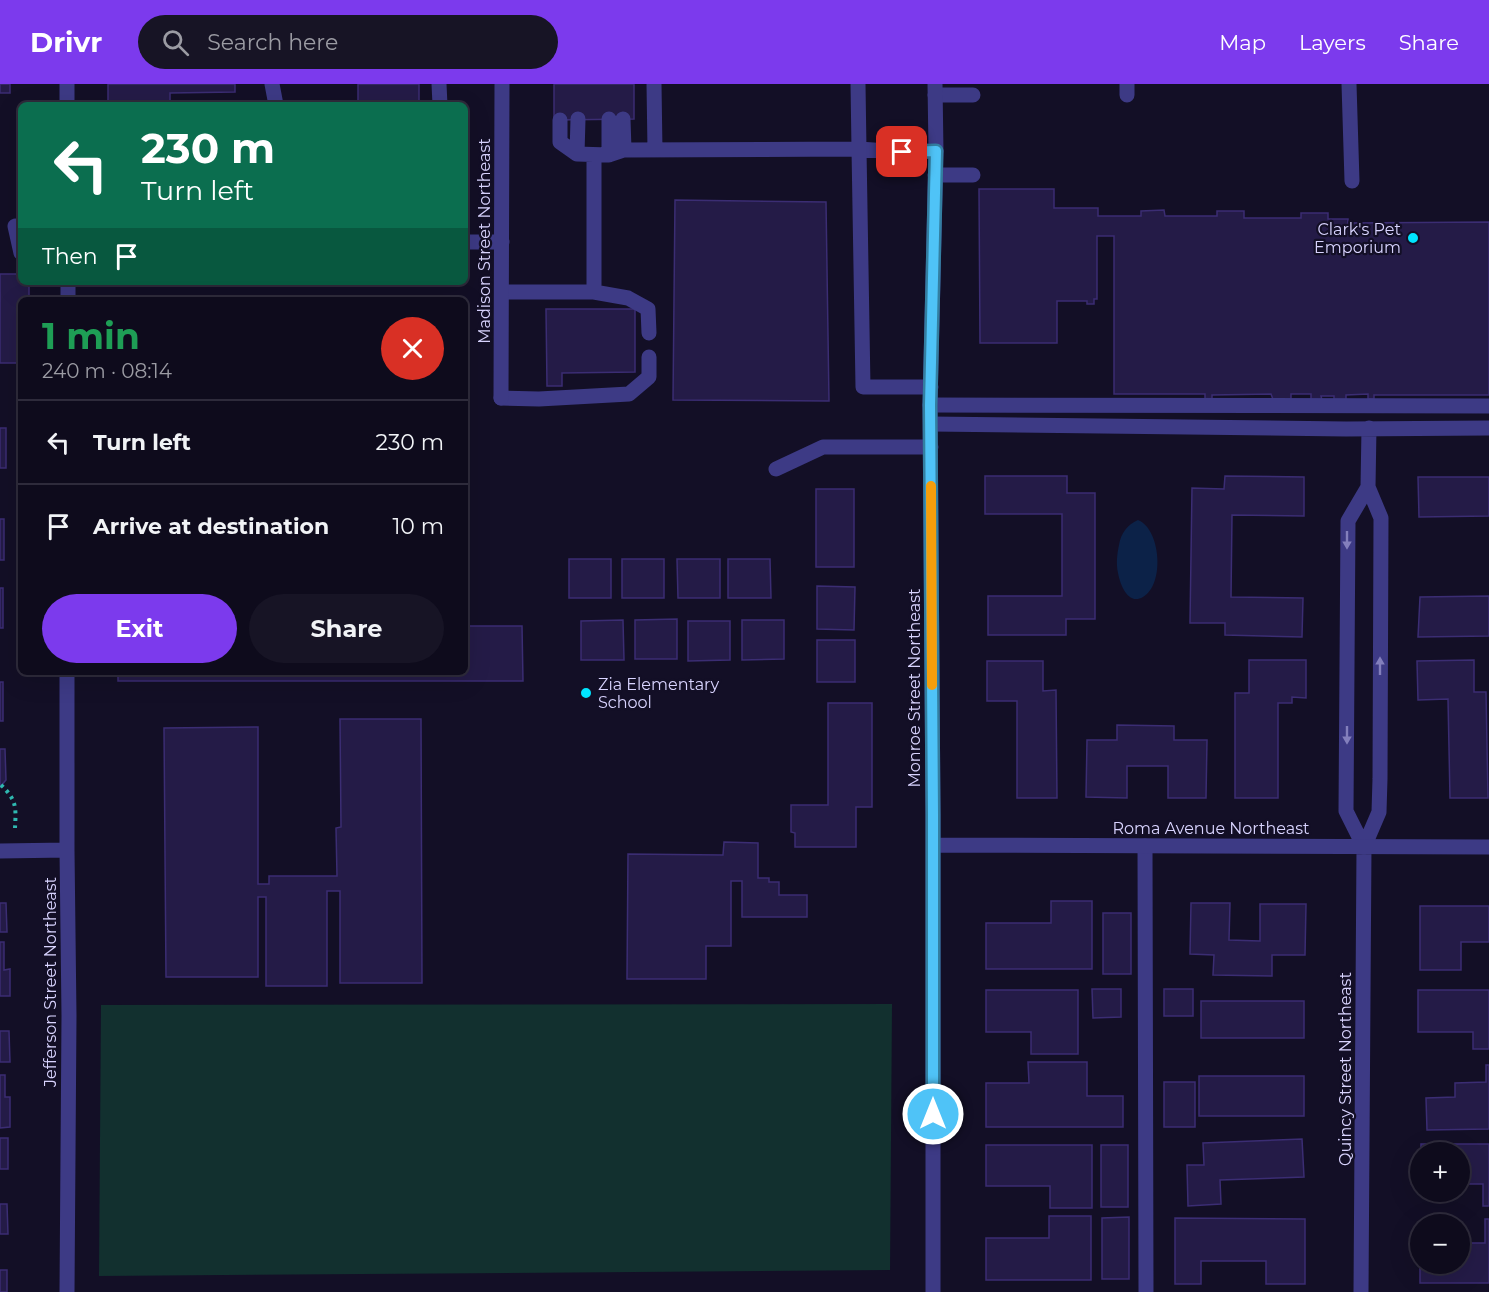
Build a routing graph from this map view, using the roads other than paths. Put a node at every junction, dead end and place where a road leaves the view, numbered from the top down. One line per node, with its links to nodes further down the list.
1 (67, 84): 10 (street)
2 (272, 84): 11 (street)
3 (439, 84): 12 (street)
4 (502, 84): 27 (street, Madison Street Northeast)
5 (654, 84): 17 (street)
6 (858, 84): 15 (street)
7 (1349, 84): 23 (street)
8 (935, 90): 9 (street); 18 (street, Monroe Street Northeast)
9 (973, 94)
10 (67, 102)
11 (275, 102)
12 (440, 102)
13 (578, 119): 19 (street)
14 (560, 120): 19 (street)
15 (859, 149): 17 (street); 18 (street); 32 (street)
16 (624, 150): 17 (street); 20 (street); 20 (street)
17 (655, 150)
18 (936, 151): 21 (street, Monroe Street Northeast)
19 (577, 154): 20 (street)
20 (601, 154): 29 (street)
21 (935, 175): 22 (street); 32 (street, Monroe Street Northeast)
22 (973, 175)
23 (1352, 181)
24 (15, 226): 25 (street)
25 (18, 240)
26 (468, 242): 27 (street)
27 (502, 242): 28 (street, Madison Street Northeast)
28 (502, 292): 29 (street); 31 (street, Madison Street Northeast)
29 (594, 292): 30 (street)
30 (649, 333)
31 (649, 357)
32 (931, 387): 33 (street, Monroe Street Northeast)
33 (930, 405): 34 (street); 35 (street, Monroe Street Northeast)
34 (1489, 406)
35 (931, 424): 36 (street); 38 (street, Monroe Street Northeast)
36 (1369, 428): 37 (street); 40 (street)
37 (1489, 428)
38 (932, 447): 39 (street); 42 (street, Monroe Street Northeast)
39 (776, 469)
40 (1368, 487): 44 (street, one-way to 40); 44 (street, one-way to 44)
41 (67, 675): 47 (street, Jefferson Street Northeast)
42 (933, 845): 43 (street, Roma Avenue Northeast); 49 (street, Monroe Street Northeast)
43 (1145, 846): 44 (street, Roma Avenue Northeast); 50 (street)
44 (1365, 847): 45 (street, Roma Avenue Northeast); 51 (street, Quincy Street Northeast)
45 (1489, 848)
46 (0, 850): 47 (street)
47 (67, 850): 48 (street, Jefferson Street Northeast)
48 (67, 1292)
49 (933, 1292)
50 (1146, 1292)
51 (1361, 1292)

